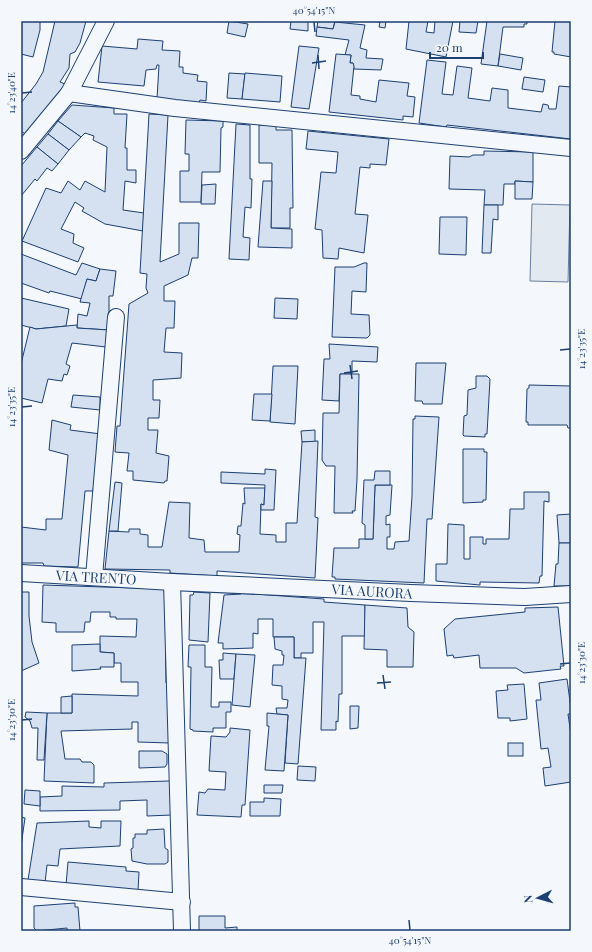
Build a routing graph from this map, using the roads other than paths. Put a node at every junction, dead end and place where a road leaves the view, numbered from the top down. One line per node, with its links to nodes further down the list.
1 (106, 21): 2 (street)
2 (69, 93): 3 (street); 4 (street)
3 (571, 148)
4 (21, 151)
5 (116, 317): 7 (street)
6 (21, 573): 7 (street, VIA TRENTO)
7 (94, 577): 8 (street, VIA TRENTO)
8 (172, 582): 9 (street, VIA AURORA); 11 (street)
9 (571, 594)
10 (21, 887): 11 (street)
11 (182, 902): 12 (street)
12 (182, 931)

